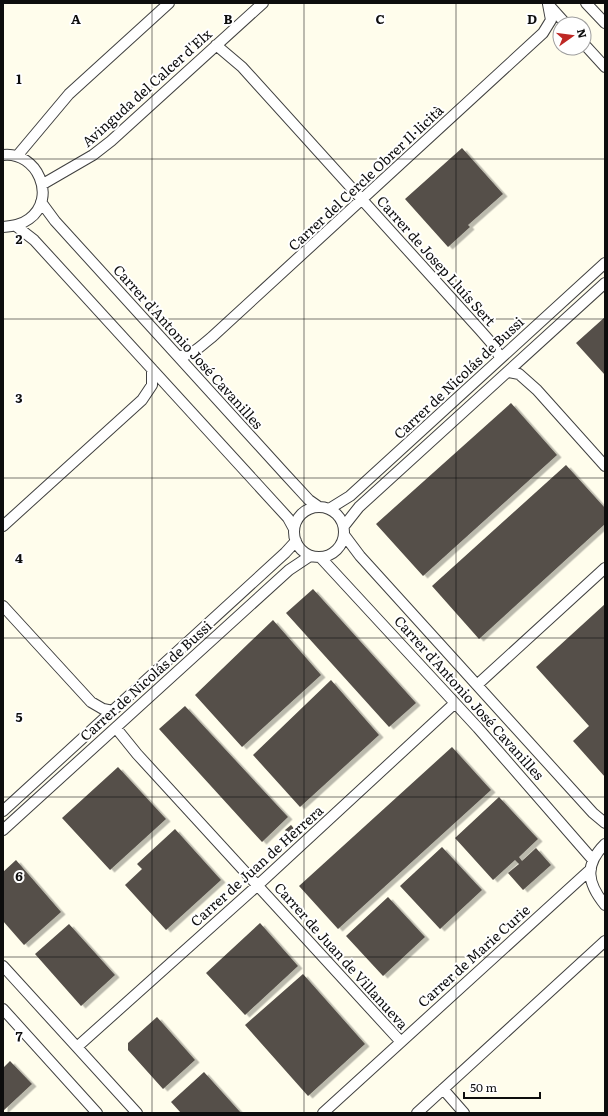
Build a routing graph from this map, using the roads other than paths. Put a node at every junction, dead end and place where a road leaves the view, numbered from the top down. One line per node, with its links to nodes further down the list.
1 (169, 3): 11 (street)
2 (263, 3): 7 (street, Avinguda del Calcer d'Elx)
3 (586, 3): 6 (street)
4 (547, 4): 5 (street); 13 (street, Carrer del Cercle Obrer Il·licità)
5 (558, 16)
6 (605, 23)
7 (216, 45): 12 (street, Avinguda del Calcer d'Elx); 13 (street, Carrer de Josep Lluís Sert)
8 (592, 53): 9 (street)
9 (605, 67)
10 (3, 155): 11 (street)
11 (17, 156): 12 (street)
12 (43, 184): 14 (street)
13 (362, 200): 19 (street, Carrer del Cercle Obrer Il·licità); 20 (street, Carrer de Josep Lluís Sert)
14 (40, 202): 15 (street); 19 (street, Carrer d'Antonio José Cavanilles)
15 (16, 226): 16 (street); 21 (street)
16 (3, 227)
17 (605, 263): 20 (street, Carrer de Nicolás de Bussi)
18 (605, 284): 22 (street, Carrer de Nicolás de Bussi)
19 (179, 356): 24 (street, Carrer d'Antonio José Cavanilles)
20 (500, 358): 24 (street, Carrer de Nicolás de Bussi)
21 (152, 369): 25 (street); 26 (street)
22 (508, 372): 23 (street); 27 (street, Carrer de Nicolás de Bussi)
23 (605, 466)
24 (324, 508): 26 (street); 27 (street)
25 (3, 526)
26 (294, 529): 28 (street)
27 (344, 531): 30 (street); 33 (street, Carrer d'Antonio José Cavanilles)
28 (296, 541): 29 (street); 35 (street, Carrer de Nicolás de Bussi)
29 (310, 556): 30 (street); 36 (street, Carrer de Nicolás de Bussi)
30 (322, 558): 34 (street, Carrer d'Antonio José Cavanilles)
31 (605, 568): 33 (street)
32 (3, 606): 35 (street)
33 (477, 685): 38 (street, Carrer d'Antonio José Cavanilles)
34 (455, 704): 41 (street, Carrer d'Antonio José Cavanilles); 42 (street, Carrer de Juan de Herrera)
35 (113, 710): 37 (street, Carrer de Nicolás de Bussi)
36 (116, 728): 39 (street, Carrer de Nicolás de Bussi); 42 (street, Carrer de Juan de Villanueva)
37 (3, 811)
38 (605, 823)
39 (3, 830)
40 (605, 844): 41 (street, Carrer de Marie Curie)
41 (592, 864): 43 (street); 47 (street, Carrer de Marie Curie)
42 (258, 885): 47 (street, Carrer de Juan de Villanueva); 48 (street, Carrer de Juan de Herrera)
43 (605, 905)
44 (605, 941): 49 (street)
45 (3, 966): 48 (street)
46 (3, 1009): 50 (street)
47 (401, 1042): 52 (street, Carrer de Marie Curie)
48 (77, 1047): 51 (street)
49 (443, 1089): 53 (street); 54 (street)
50 (97, 1113)
51 (137, 1113)
52 (323, 1113)
53 (417, 1113)
54 (464, 1113)

